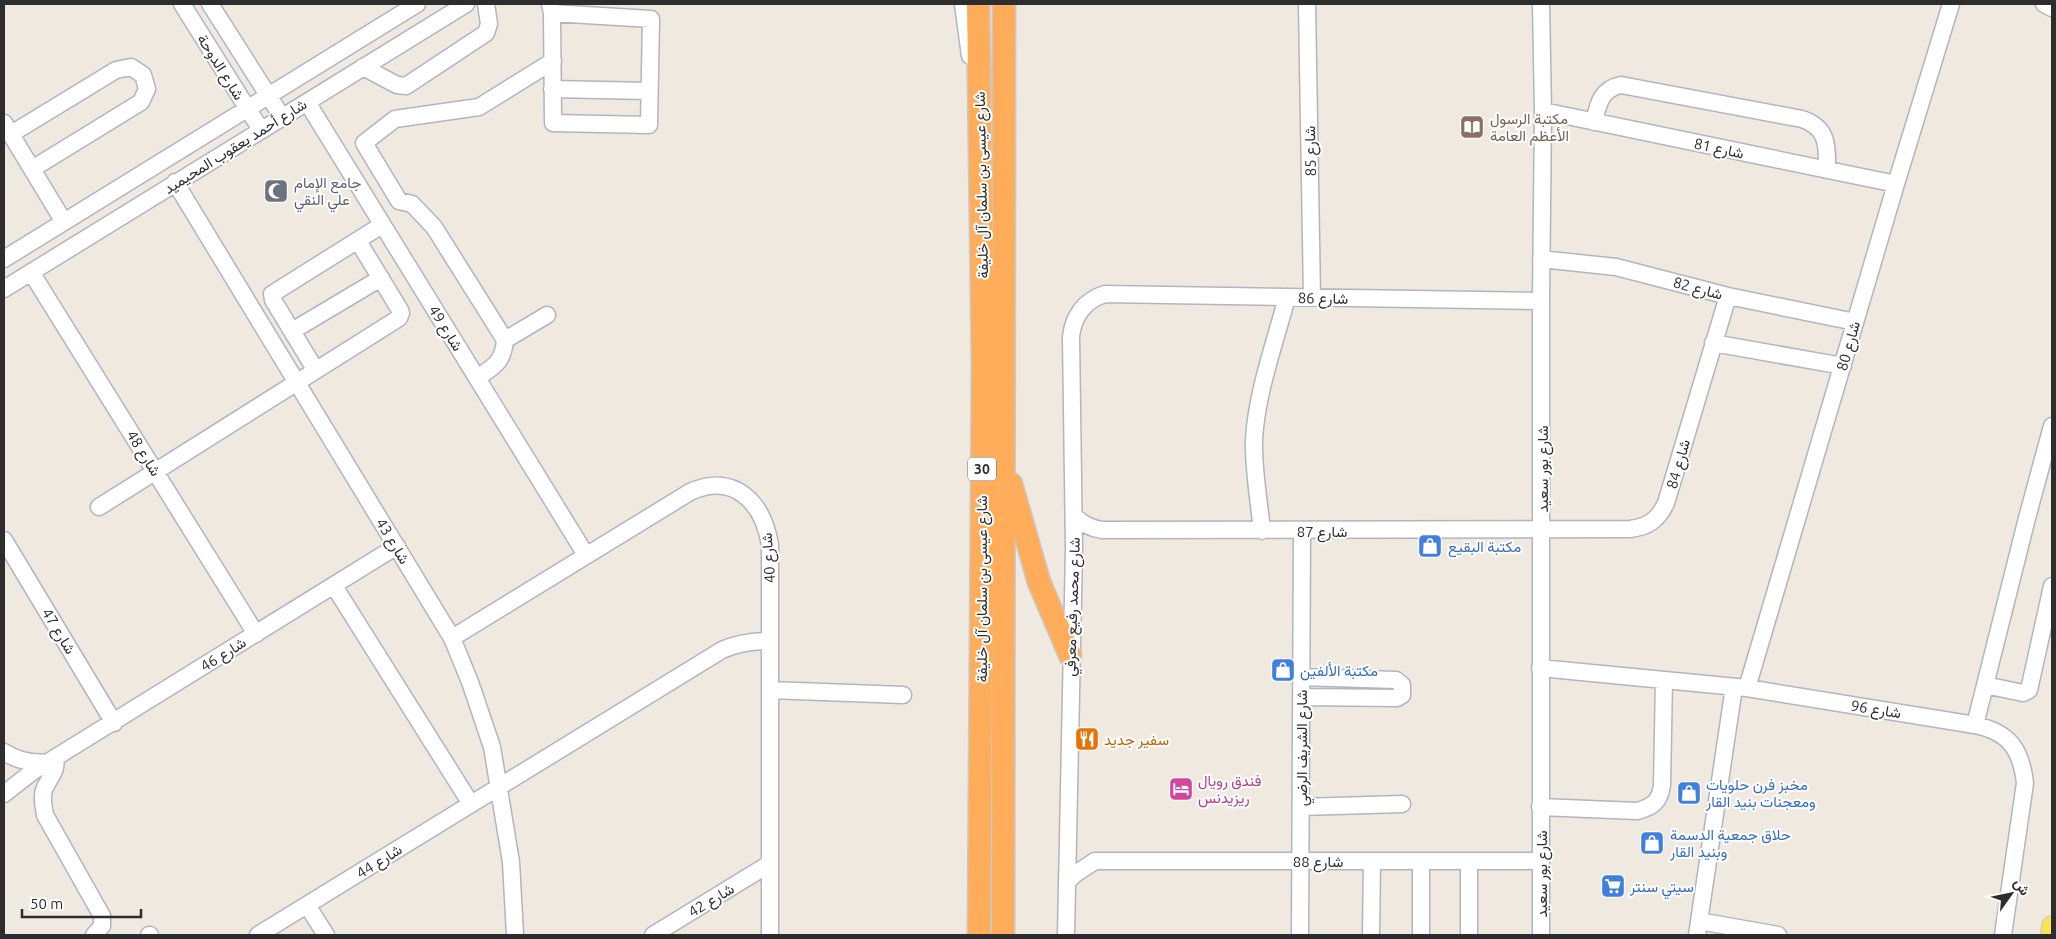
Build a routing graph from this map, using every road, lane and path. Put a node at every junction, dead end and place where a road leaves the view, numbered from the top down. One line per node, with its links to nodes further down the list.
1 (182, 4): 22 (street, شارع الدوحة)
2 (210, 4): 20 (street, شارع الدوحة)
3 (417, 4): 13 (street, شارع أحمد يعقوب المحيميد)
4 (466, 4): 17 (street, شارع أحمد يعقوب المحيميد)
5 (486, 4): 17 (street)
6 (963, 4): 28 (street)
7 (978, 4): 28 (highway, شارع عيسى بن سلمان آل خليفة / 30)
8 (1004, 4): 57 (highway, شارع عيسى بن سلمان آل خليفة / 30)
9 (1307, 4): 44 (street, شارع 85)
10 (1541, 4): 23 (street, شارع بور سعيد)
11 (1951, 4): 32 (street, شارع 80)
12 (2044, 4): 15 (street)
13 (400, 8): 20 (street, شارع أحمد يعقوب المحيميد)
14 (551, 8): 16 (street); 19 (street)
15 (2052, 8)
16 (553, 61): 18 (street); 49 (street)
17 (363, 67): 21 (street, شارع أحمد يعقوب المحيميد)
18 (552, 89): 19 (street); 19 (street)
19 (649, 91)
20 (268, 95): 22 (street, شارع أحمد يعقوب المحيميد); 24 (street, شارع الدوحة)
21 (307, 102): 24 (street, شارع أحمد يعقوب المحيميد); 34 (street, شارع 49)
22 (248, 108): 27 (street, شارع الدوحة); 33 (street, شارع أحمد يعقوب المحيميد)
23 (1543, 111): 25 (street, شارع 81); 37 (street, شارع بور سعيد)
24 (282, 117): 27 (street, شارع أحمد يعقوب المحيميد)
25 (1594, 122): 30 (street, شارع 81); 30 (street)
26 (7, 128): 29 (street); 29 (street)
27 (261, 130): 31 (street, شارع أحمد يعقوب المحيميد)
28 (980, 148): 112 (highway, شارع عيسى بن سلمان آل خليفة / 30)
29 (32, 169): 33 (street)
30 (1827, 170): 32 (street, شارع 81)
31 (175, 182): 38 (street, شارع أحمد يعقوب المحيميد); 54 (street, شارع 43)
32 (1896, 184): 47 (street, شارع 80)
33 (64, 222): 36 (street, شارع أحمد يعقوب المحيميد)
34 (382, 225): 35 (street); 53 (street, شارع 49)
35 (358, 241): 39 (street); 48 (street)
36 (4, 260)
37 (1541, 260): 42 (street, شارع 82); 45 (street, شارع بور سعيد)
38 (31, 272): 40 (street, شارع أحمد يعقوب المحيميد); 58 (street, شارع 48)
39 (381, 278): 48 (street); 52 (street)
40 (4, 289)
41 (1105, 294): 43 (street, شارع 86); 60 (street, شارع محمد رفيع معرفي)
42 (1728, 296): 47 (street, شارع 82); 50 (street, شارع 84)
43 (1287, 297): 44 (street, شارع 86); 63 (street)
44 (1312, 298): 45 (street, شارع 86)
45 (1540, 301): 64 (street, شارع بور سعيد)
46 (547, 315): 49 (street)
47 (1855, 322): 51 (street, شارع 80)
48 (292, 331): 52 (street)
49 (505, 340): 53 (street)
50 (1714, 343): 51 (street); 64 (street, شارع 84)
51 (1842, 366): 79 (street, شارع 80)
52 (315, 369): 54 (street)
53 (477, 378): 68 (street, شارع 49)
54 (296, 382): 58 (street); 66 (street, شارع 43)
55 (2052, 426): 56 (street)
56 (2049, 448): 78 (street)
57 (1004, 456): 74 (highway); 113 (highway, شارع عيسى بن سلمان آل خليفة / 30)
58 (156, 471): 59 (street); 71 (street, شارع 48)
59 (99, 507)
60 (1074, 516): 61 (street, شارع 87); 67 (street, شارع محمد رفيع معرفي)
61 (1102, 530): 63 (street, شارع 87); 67 (street)
62 (1302, 530): 63 (street, شارع 87); 64 (street, شارع 87); 76 (street, شارع الشريف الرضي)
63 (1262, 531)
64 (1542, 531): 75 (street, شارع بور سعيد)
65 (4, 540): 83 (street, شارع 47)
66 (397, 546): 69 (street, شارع 46); 72 (street, شارع 43)
67 (1074, 549): 74 (street, شارع محمد رفيع معرفي)
68 (586, 555): 72 (street, شارع 40); 73 (street, شارع 40)
69 (334, 586): 71 (street, شارع 46); 90 (street)
70 (2052, 586): 78 (street)
71 (256, 634): 83 (street, شارع 46)
72 (452, 638): 88 (street, شارع 43)
73 (770, 641): 80 (street, شارع 40); 88 (street, شارع 44)
74 (1070, 655): 94 (street, شارع محمد رفيع معرفي)
75 (1540, 668): 77 (street, شارع 96); 93 (street, شارع بور سعيد)
76 (1301, 677): 82 (street, شارع الشريف الرضي); 82 (street)
77 (1664, 680): 79 (street, شارع 96); 93 (street)
78 (1985, 685): 84 (street)
79 (1741, 687): 84 (street, شارع 96); 105 (street, شارع 80)
80 (770, 690): 81 (street); 101 (street, شارع 40)
81 (903, 694)
82 (1301, 697): 92 (street, شارع الشريف الرضي)
83 (114, 722): 86 (street, شارع 46)
84 (1975, 725): 121 (street, شارع 96)
85 (4, 752): 86 (street)
86 (52, 761): 89 (street, شارع 46); 106 (street)
87 (4, 781): 89 (street)
88 (499, 786): 90 (street, شارع 44); 109 (street, شارع 43)
89 (4, 794)
90 (471, 804): 103 (street, شارع 44)
91 (1402, 804): 92 (street)
92 (1301, 807): 96 (street, شارع الشريف الرضي)
93 (1540, 807): 100 (street, شارع بور سعيد)
94 (1068, 838): 95 (street); 102 (street, شارع محمد رفيع معرفي)
95 (1095, 860): 96 (street, شارع 88); 102 (street)
96 (1300, 861): 97 (street, شارع 88); 115 (street, شارع الشريف الرضي)
97 (1372, 861): 98 (street, شارع 88); 116 (street)
98 (1421, 861): 99 (street, شارع 88); 117 (street)
99 (1469, 861): 100 (street, شارع 88); 118 (street)
100 (1541, 861): 119 (street, شارع بور سعيد)
101 (769, 864): 110 (street, شارع 42); 111 (street, شارع 40)
102 (1067, 882): 114 (street, شارع محمد رفيع معرفي)
103 (307, 905): 107 (street, شارع 44); 108 (street)
104 (2052, 926): 122 (main road)
105 (1698, 928): 120 (street)
106 (94, 935)
107 (258, 935)
108 (326, 935)
109 (515, 935)
110 (653, 935)
111 (770, 935)
112 (979, 935)
113 (1003, 935)
114 (1066, 935)
115 (1300, 935)
116 (1371, 935)
117 (1421, 935)
118 (1469, 935)
119 (1541, 935)
120 (1778, 935)
121 (2003, 935)
122 (2051, 935)

